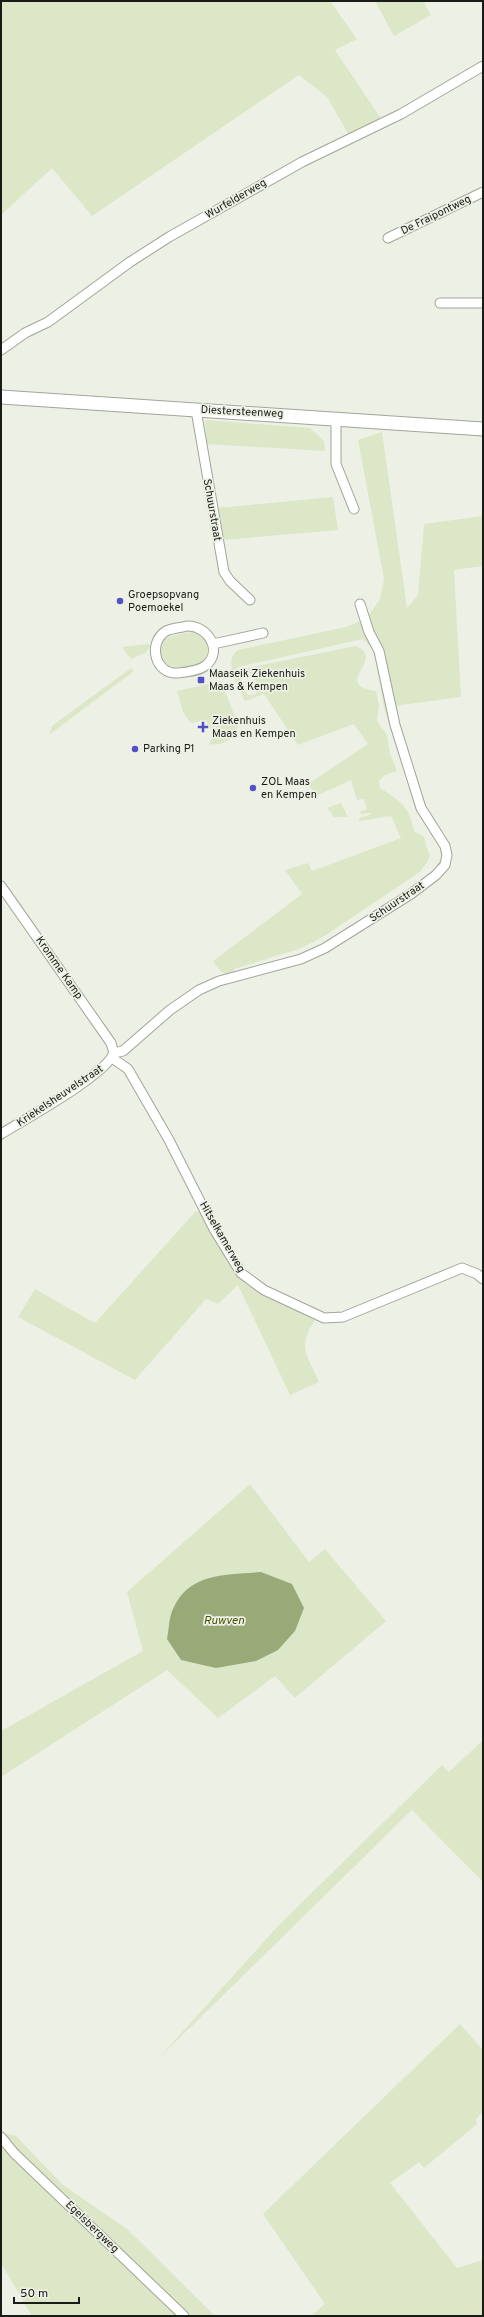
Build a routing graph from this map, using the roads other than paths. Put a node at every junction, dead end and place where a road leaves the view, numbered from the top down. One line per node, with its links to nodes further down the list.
1 (483, 66): 6 (street, Wurfelderweg)
2 (483, 192): 3 (street, De Fraipontweg)
3 (388, 238)
4 (440, 303): 5 (street)
5 (483, 303)
6 (1, 350)
7 (1, 397): 8 (main road, Diestersteenweg)
8 (196, 410): 9 (main road, Diestersteenweg); 12 (street, Schuurstraat)
9 (336, 418): 10 (main road, Diestersteenweg); 11 (street)
10 (483, 429)
11 (354, 509)
12 (250, 600)
13 (360, 604): 17 (street, Schuurstraat)
14 (263, 633): 15 (street)
15 (212, 644): 15 (street)
16 (1, 886): 17 (street, Kromme Kamp)
17 (113, 1055): 18 (street, Kriekelsheuvelstraat); 19 (street, Hitselkamerweg)
18 (1, 1134)
19 (483, 1279)
20 (1, 2137): 21 (street, Egelsbergweg)
21 (184, 2316)

